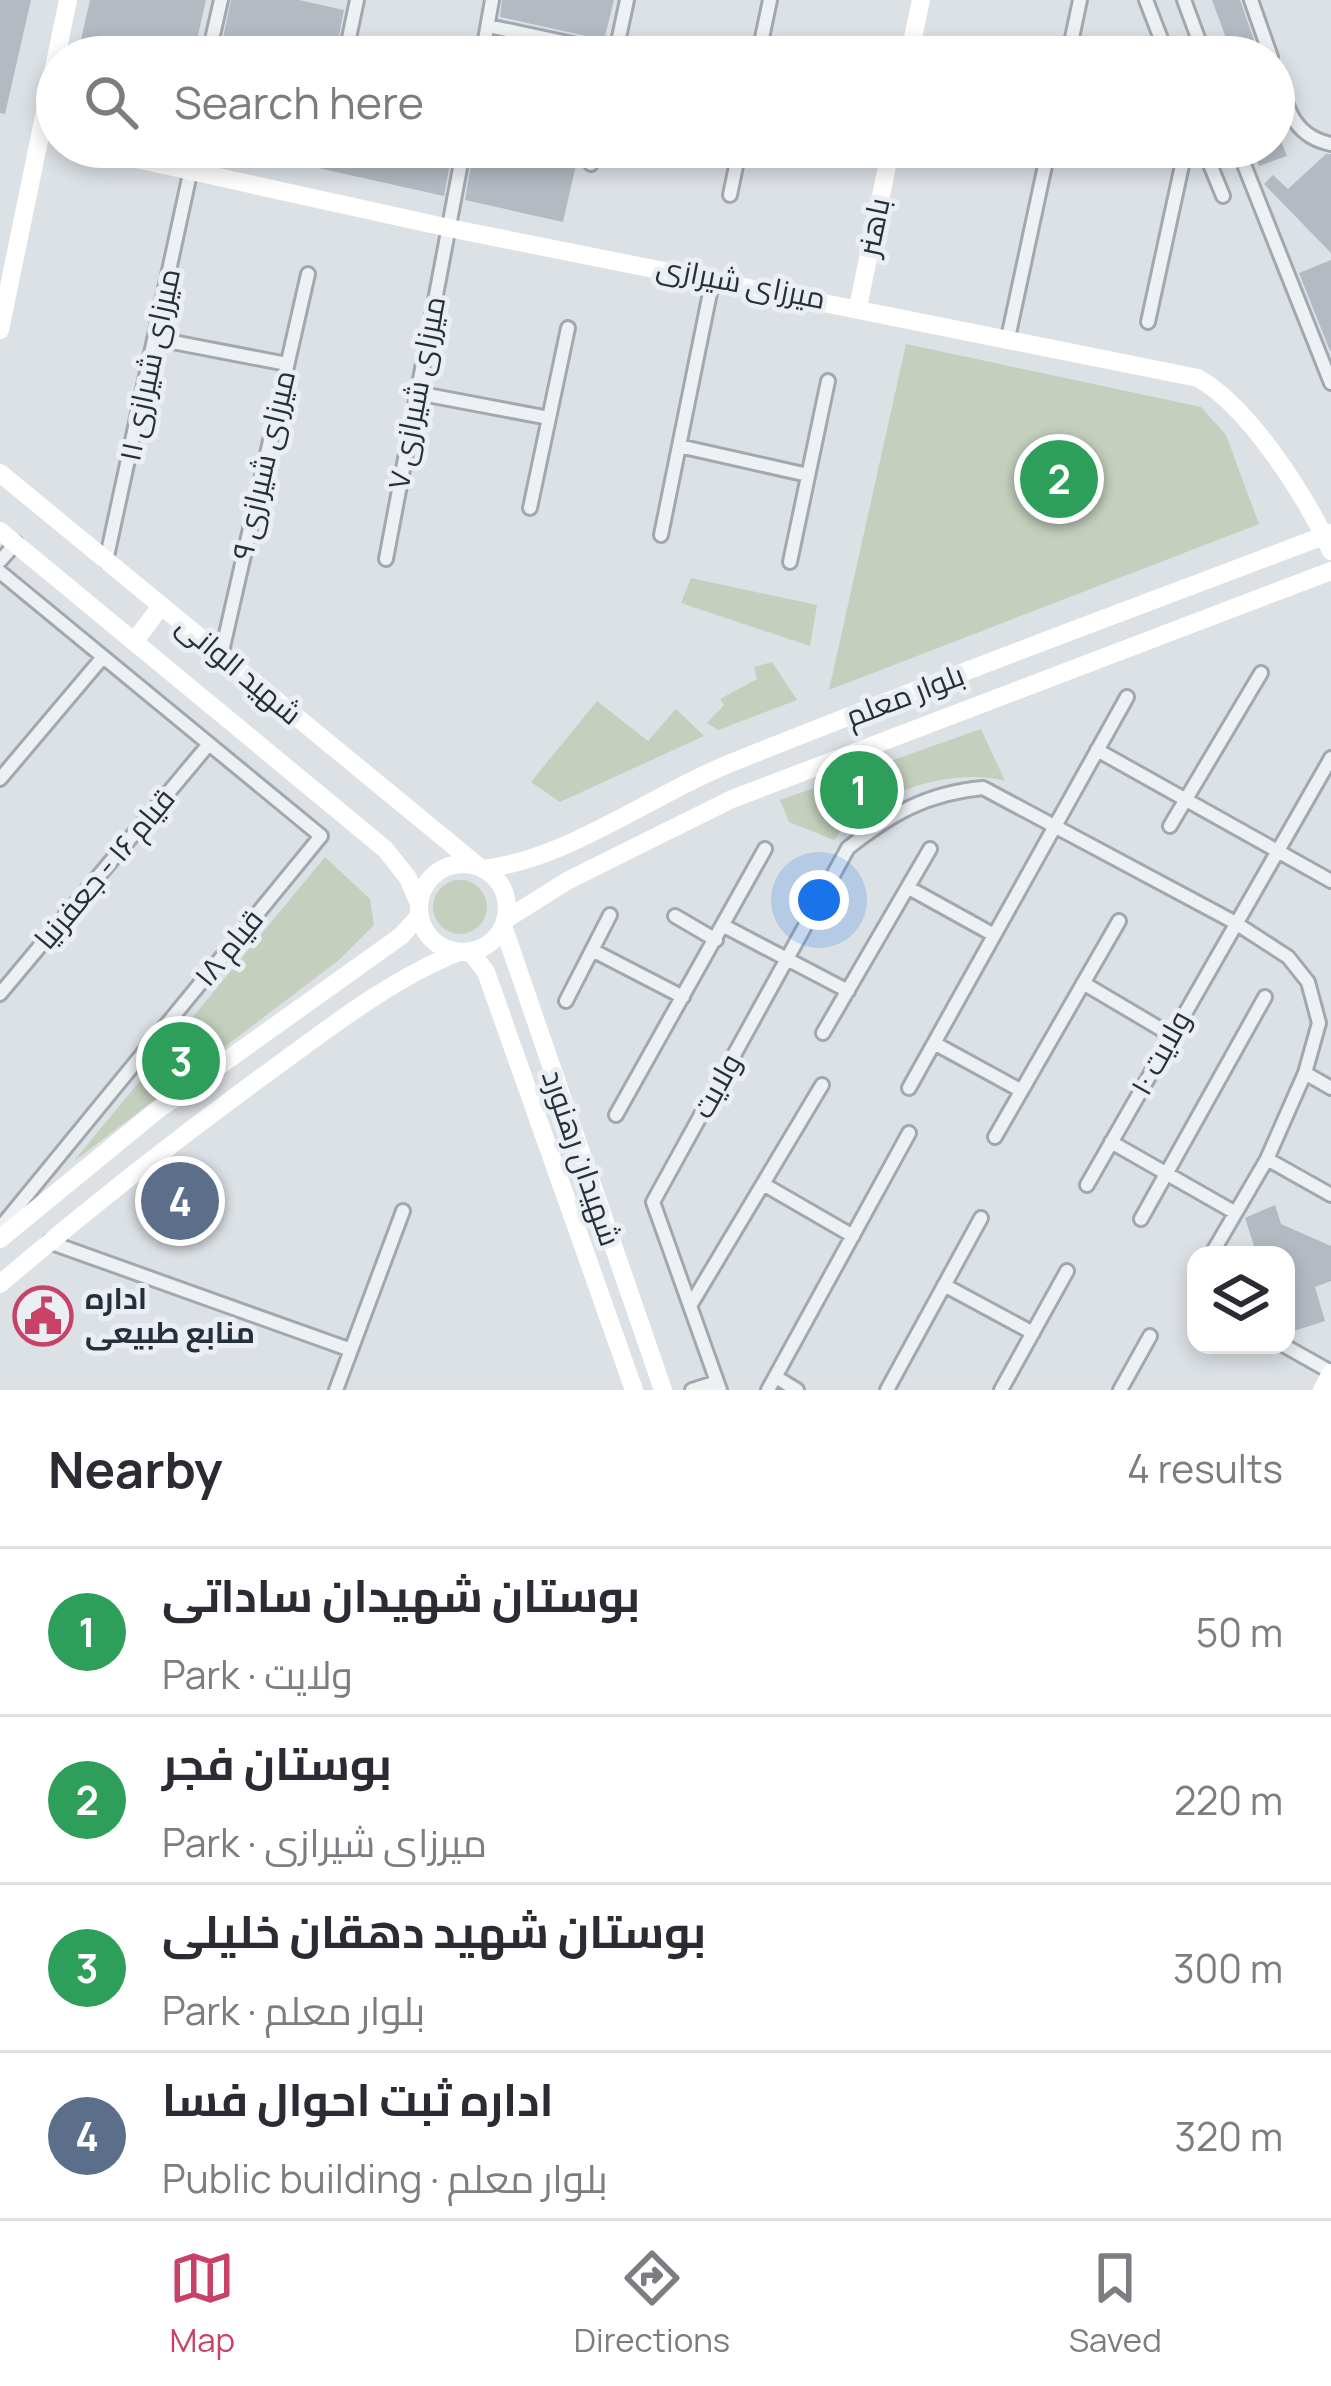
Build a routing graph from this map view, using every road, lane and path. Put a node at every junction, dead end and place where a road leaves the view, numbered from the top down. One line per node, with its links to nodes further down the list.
1 (68, 0): 13 (street)
2 (220, 0): 14 (street)
3 (355, 0): 15 (street)
4 (493, 0): 12 (street)
5 (627, 0): 18 (street)
6 (770, 0): 19 (street)
7 (921, 0): 20 (street)
8 (1080, 0): 21 (street)
9 (1146, 0): 22 (street)
10 (1184, 0): 23 (street)
11 (1251, 0): 24 (street)
12 (488, 26): 16 (street); 17 (street)
13 (63, 36)
14 (212, 36)
15 (349, 36)
16 (486, 36)
17 (532, 36)
18 (619, 36)
19 (762, 36)
20 (913, 36)
21 (1072, 36)
22 (1160, 36)
23 (1197, 36)
24 (1263, 36)
25 (1295, 124): 26 (street)
26 (1331, 144)
27 (41, 168): 45 (street)
28 (182, 168): 36 (street, میرزای شیرازی)
29 (460, 168): 39 (street, میرزای شیرازی ۷)
30 (736, 168): 37 (street)
31 (887, 168): 42 (street, باهنر)
32 (1044, 168): 46 (street)
33 (1181, 168): 43 (street)
34 (1211, 168): 38 (street)
35 (1245, 168): 50 (street)
36 (191, 170): 39 (street, میرزای شیرازی); 47 (street, میرزای شیرازی ۱۱)
37 (730, 194)
38 (1222, 196)
39 (449, 228): 41 (street, میرزای شیرازی); 51 (street, میرزای شیرازی ۷)
40 (308, 274): 48 (street, میرزای شیرازی ۹)
41 (713, 277): 42 (street, میرزای شیرازی); 53 (street)
42 (858, 307): 46 (street, میرزای شیرازی)
43 (1148, 322)
44 (568, 328): 52 (street)
45 (0, 330)
46 (1008, 338): 59 (street, میرزای شیرازی)
47 (157, 339): 48 (street); 62 (street, میرزای شیرازی ۱۱)
48 (286, 364): 68 (street, میرزای شیرازی ۹)
49 (828, 381): 55 (street)
50 (1331, 383)
51 (418, 393): 52 (street); 60 (street, میرزای شیرازی ۷)
52 (549, 418): 56 (street)
53 (679, 446): 55 (street); 57 (street)
54 (0, 473): 62 (street, شهید الوانی)
55 (808, 475): 63 (street)
56 (530, 508)
57 (661, 535)
58 (8, 537): 61 (street); 67 (street, شهید الوانی)
59 (1329, 540): 82 (street, بلوار معلم)
60 (386, 559)
61 (0, 561)
62 (106, 561): 66 (street, شهید الوانی)
63 (790, 562)
64 (1331, 571): 90 (street, بلوار معلم)
65 (0, 572): 69 (street)
66 (161, 606): 67 (street); 68 (street, شهید الوانی)
67 (134, 642): 85 (street, شهید الوانی)
68 (221, 656): 82 (street, شهید الوانی)
69 (103, 657): 72 (street); 75 (street)
70 (1261, 674): 76 (street)
71 (1127, 697): 73 (street)
72 (209, 744): 99 (street, قیام ۱۶ - جعفرنیا); 124 (street, قیام ۱۸)
73 (1097, 750): 76 (street); 77 (street)
74 (1331, 758): 81 (street, ولایت ۱۰)
75 (0, 779)
76 (1186, 799): 78 (street); 81 (street)
77 (1055, 826): 89 (street); 92 (street); 96 (street, ولایت)
78 (1170, 826)
79 (930, 849): 84 (street)
80 (765, 850): 91 (street)
81 (1276, 850): 83 (street); 89 (street, ولایت ۱۰)
82 (481, 868): 85 (street); 90 (street)
83 (1331, 881)
84 (909, 888): 92 (street); 98 (street)
85 (419, 909): 95 (street); 124 (street)
86 (610, 915): 94 (street)
87 (675, 916): 93 (street)
88 (1119, 922): 97 (street)
89 (1234, 922): 104 (street, ولایت ۱۰); 106 (street)
90 (504, 923): 95 (street); 141 (street, شهیدان رهنورد)
91 (724, 926): 93 (street); 96 (street)
92 (994, 934): 105 (street)
93 (716, 940): 100 (street)
94 (592, 950): 100 (street); 102 (street)
95 (465, 951): 126 (street); 140 (street, شهیدان رهنورد)
96 (786, 959): 98 (street); 131 (street, ولایت)
97 (1083, 982): 104 (street); 110 (street)
98 (848, 991): 103 (street)
99 (0, 994)
100 (683, 997): 111 (street)
101 (1265, 997): 116 (street)
102 (566, 1001)
103 (823, 1033)
104 (1171, 1035): 114 (street, ولایت ۱۰)
105 (934, 1043): 108 (street); 110 (street)
106 (1305, 1073): 109 (street); 115 (street)
107 (822, 1084): 117 (street)
108 (909, 1088)
109 (1331, 1088)
110 (1020, 1090): 113 (street)
111 (616, 1115)
112 (909, 1133): 125 (street)
113 (995, 1137)
114 (1111, 1142): 116 (street); 118 (street, ولایت ۱۰)
115 (1267, 1159): 119 (street); 121 (street)
116 (1166, 1173): 121 (street); 123 (street)
117 (763, 1184): 125 (street); 131 (street)
118 (1087, 1185)
119 (1331, 1195)
120 (403, 1210): 134 (street)
121 (1234, 1212): 127 (street)
122 (981, 1218): 130 (street)
123 (1141, 1219)
124 (1, 1234)
125 (853, 1236): 137 (street)
126 (49, 1242): 129 (street); 134 (street)
127 (1216, 1246)
128 (1067, 1271): 132 (street)
129 (0, 1284)
130 (944, 1285): 132 (street); 144 (street)
131 (690, 1306): 138 (street, ولایت)
132 (1033, 1333): 145 (street)
133 (1150, 1336): 146 (street)
134 (351, 1350): 139 (street)
135 (1295, 1352): 136 (street)
136 (1331, 1373): 147 (street)
137 (772, 1383): 143 (street)
138 (718, 1386): 142 (street)
139 (337, 1390)
140 (634, 1390)
141 (663, 1390)
142 (692, 1390)
143 (797, 1390)
144 (887, 1390)
145 (1001, 1390)
146 (1120, 1390)
147 (1322, 1390)

